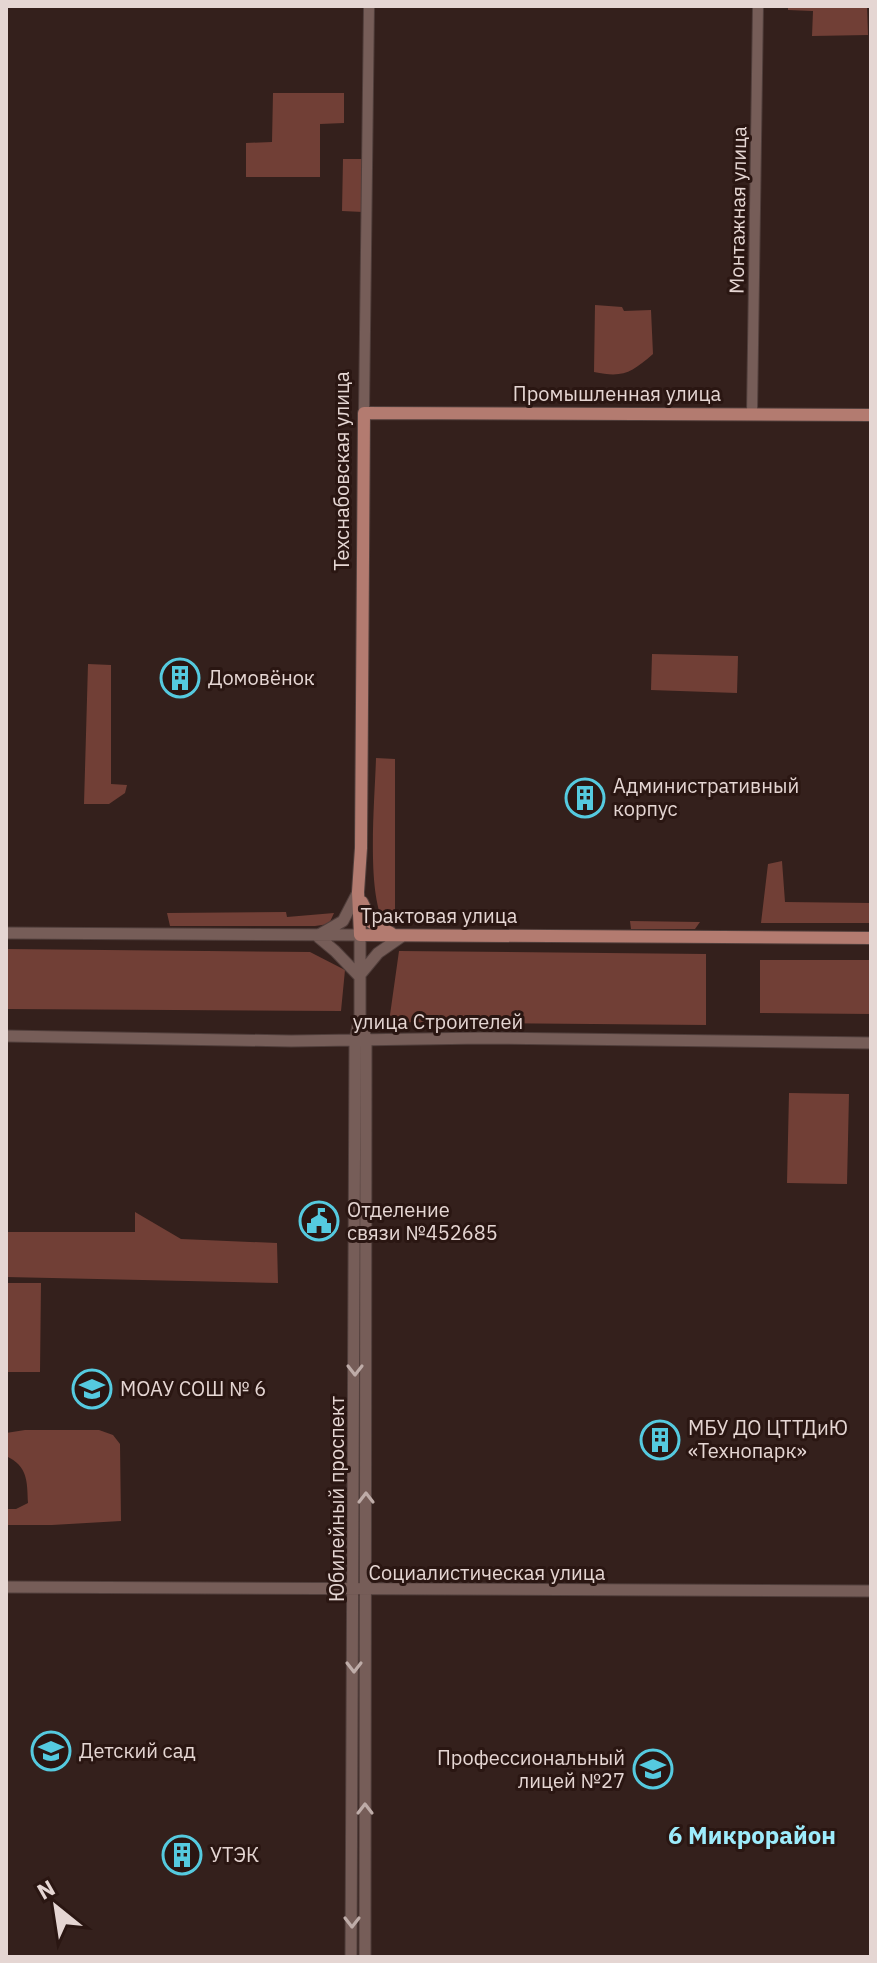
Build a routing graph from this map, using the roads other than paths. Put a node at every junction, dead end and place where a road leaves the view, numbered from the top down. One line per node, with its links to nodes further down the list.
1 (369, 6): 3 (street, Техснабовская улица)
2 (758, 6): 4 (street, Монтажная улица)
3 (364, 413): 4 (main road, Промышленная улица); 6 (main road, Техснабовская улица)
4 (752, 414): 5 (main road, Промышленная улица)
5 (871, 415)
6 (358, 892): 8 (main road, Техснабовская улица); 9 (main road); 10 (main road)
7 (6, 933): 9 (main road, Трактовая улица)
8 (360, 935): 9 (main road, Трактовая улица); 10 (main road, Трактовая улица); 12 (main road)
9 (317, 936): 12 (main road)
10 (401, 937): 11 (main road, Трактовая улица); 12 (main road)
11 (871, 938)
12 (359, 976): 14 (main road)
13 (6, 1036): 14 (main road, улица Строителей)
14 (360, 1040): 15 (main road, улица Строителей); 17 (main road)
15 (871, 1043)
16 (6, 1587): 17 (main road, Социалистическая улица)
17 (360, 1590): 18 (main road, Социалистическая улица); 19 (main road, Юбилейный проспект, one-way to 19); 20 (main road, Юбилейный проспект, one-way to 17)
18 (871, 1591)
19 (351, 1957)
20 (365, 1957)

